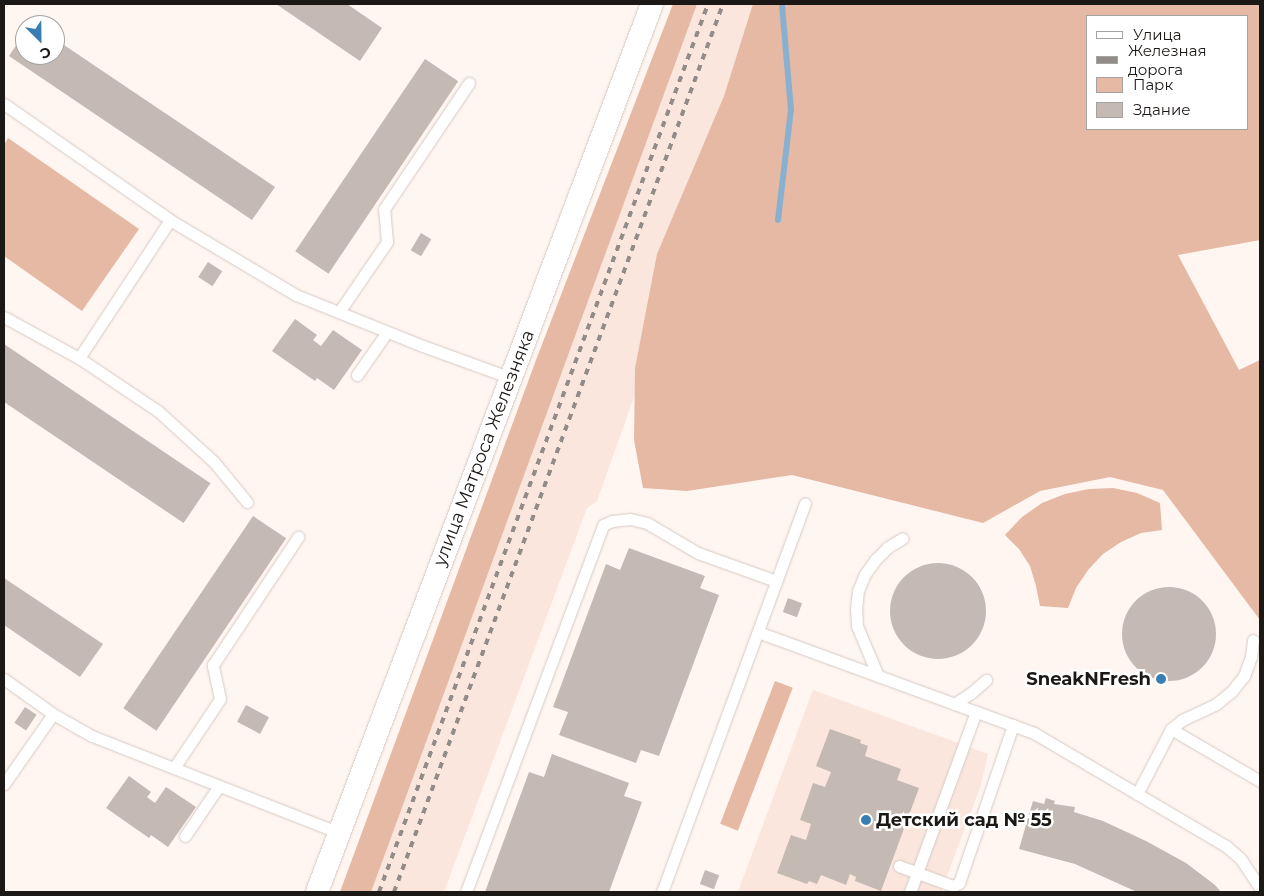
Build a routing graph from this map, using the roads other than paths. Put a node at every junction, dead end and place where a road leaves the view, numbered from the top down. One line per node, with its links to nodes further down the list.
1 (652, 4): 10 (street, улица Матроса Железняка)
2 (469, 83): 5 (lane)
3 (4, 104): 4 (lane)
4 (170, 220): 5 (lane); 8 (lane)
5 (339, 312): 7 (lane)
6 (4, 317): 8 (lane)
7 (387, 332): 9 (lane); 10 (lane)
8 (79, 358): 11 (lane)
9 (356, 375)
10 (511, 378): 31 (street, улица Матроса Железняка)
11 (247, 502)
12 (805, 503): 15 (lane)
13 (298, 537): 26 (lane)
14 (903, 538): 18 (lane)
15 (776, 581): 16 (lane); 37 (lane)
16 (758, 632): 18 (lane); 38 (lane)
17 (1253, 640): 25 (lane)
18 (878, 676): 21 (lane)
19 (4, 679): 23 (lane)
20 (986, 680): 21 (lane)
21 (954, 704): 22 (lane)
22 (976, 712): 24 (lane); 34 (lane)
23 (53, 714): 26 (lane); 28 (lane)
24 (1012, 725): 30 (lane); 34 (lane)
25 (1171, 729): 27 (lane); 30 (lane)
26 (174, 768): 29 (lane)
27 (1260, 781)
28 (4, 784)
29 (219, 786): 31 (lane); 32 (lane)
30 (1137, 794): 35 (lane)
31 (338, 833): 36 (street, улица Матроса Железняка)
32 (185, 836)
33 (899, 866): 34 (lane)
34 (918, 873): 39 (lane)
35 (1260, 888)
36 (317, 892)
37 (466, 892)
38 (662, 892)
39 (910, 892)

